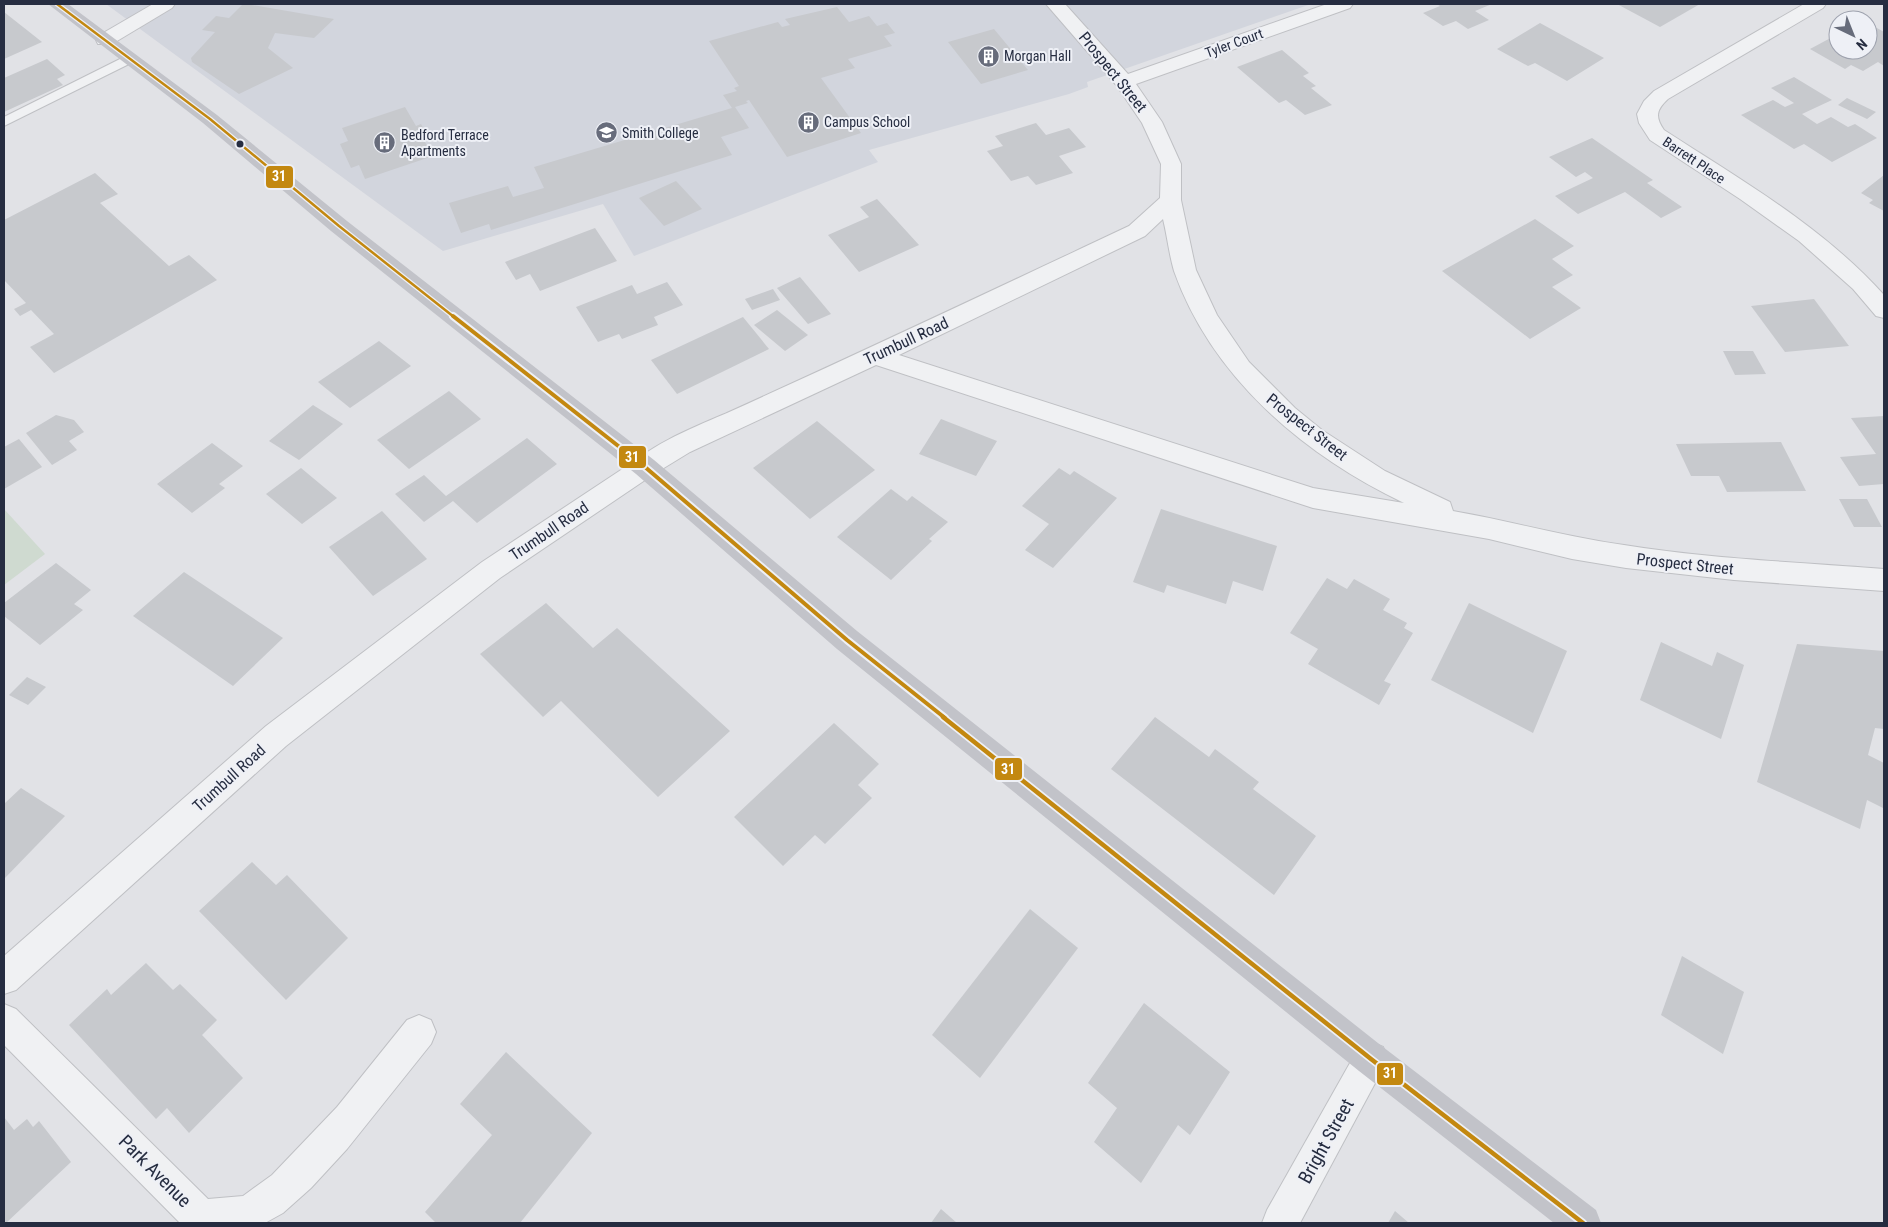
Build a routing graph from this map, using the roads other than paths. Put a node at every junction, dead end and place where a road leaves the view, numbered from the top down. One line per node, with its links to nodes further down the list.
1 (57, 4): 6 (main road)
2 (166, 4): 6 (street)
3 (1055, 4): 8 (street, Prospect Street)
4 (1344, 4): 8 (street, Tyler Court)
5 (1817, 4): 11 (street, Barrett Place)
6 (105, 40): 7 (main road)
7 (130, 58): 9 (lane); 13 (main road)
8 (1124, 82): 10 (street, Prospect Street)
9 (4, 122)
10 (1170, 200): 12 (street, Trumbull Road); 14 (street, Prospect Street)
11 (1884, 310)
12 (875, 356): 13 (street, Trumbull Road); 14 (street, Prospect Street)
13 (645, 467): 16 (street, Trumbull Road); 19 (main road)
14 (1489, 528): 15 (street, Prospect Street)
15 (1884, 580)
16 (4, 978)
17 (4, 1021): 18 (street, Park Avenue)
18 (419, 1032)
19 (1371, 1059): 20 (street, Bright Street); 21 (main road)
20 (1280, 1223)
21 (1583, 1223)

